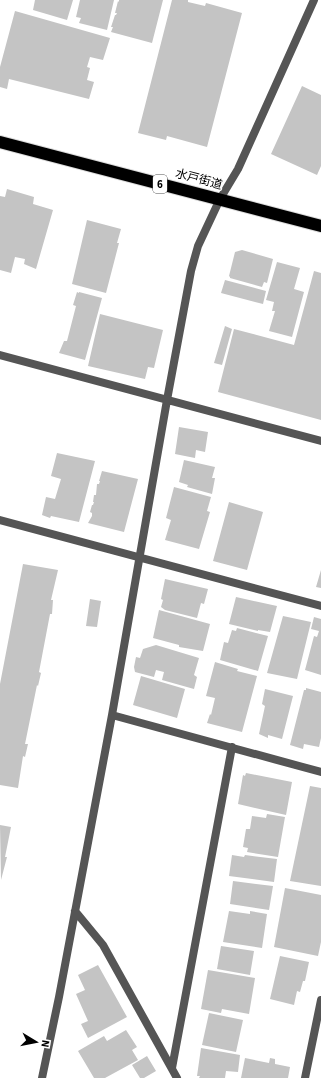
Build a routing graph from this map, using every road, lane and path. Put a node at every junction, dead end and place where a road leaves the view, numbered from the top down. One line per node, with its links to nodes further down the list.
1 (314, 0): 3 (street)
2 (0, 142): 3 (highway, 水戸街道 / 6)
3 (220, 199): 4 (highway, 水戸街道 / 6); 6 (street)
4 (321, 226)
5 (0, 355): 6 (street)
6 (167, 400): 7 (street); 9 (street)
7 (321, 441)
8 (0, 520): 9 (street)
9 (140, 558): 10 (street); 11 (street)
10 (321, 606)
11 (112, 715): 12 (street); 14 (street)
12 (232, 747): 13 (street); 16 (street)
13 (321, 772)
14 (75, 910): 16 (street); 17 (street)
15 (321, 1000): 19 (street)
16 (172, 1068): 18 (street)
17 (42, 1078)
18 (177, 1078)
19 (305, 1078)

